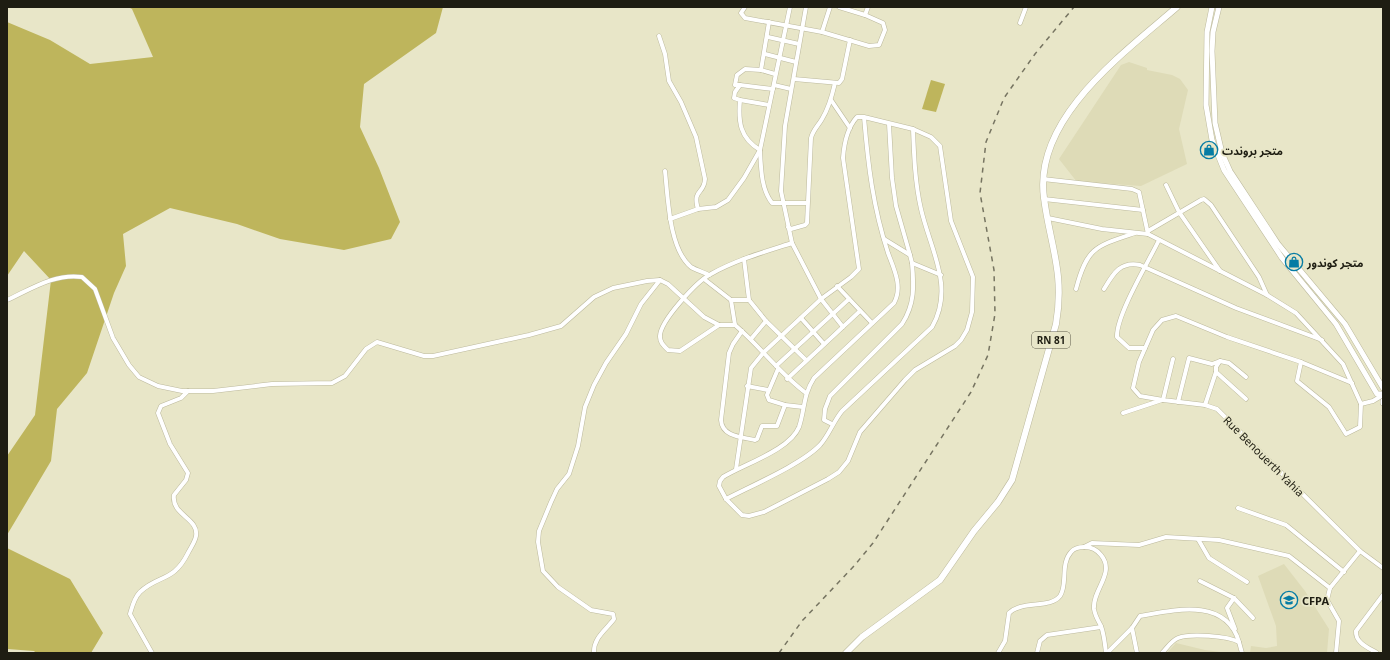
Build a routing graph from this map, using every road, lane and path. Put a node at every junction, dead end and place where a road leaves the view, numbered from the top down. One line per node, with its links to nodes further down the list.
1 (745, 7): 12 (street)
2 (790, 7): 14 (street)
3 (806, 7): 15 (street)
4 (830, 7): 16 (street)
5 (839, 7): 11 (street)
6 (868, 7): 11 (street)
7 (1026, 7): 13 (street)
8 (1177, 7): 41 (main road, RN 81)
9 (1212, 7): 107 (street)
10 (1219, 7): 103 (street)
11 (865, 15): 19 (street)
12 (769, 22): 14 (street); 18 (street)
13 (1020, 23)
14 (786, 25): 15 (street); 20 (street)
15 (803, 28): 16 (street); 21 (street)
16 (822, 32): 19 (street)
17 (659, 36): 46 (street)
18 (768, 37): 20 (street); 22 (street)
19 (850, 40): 28 (street)
20 (784, 41): 21 (street); 23 (street)
21 (799, 44): 24 (street)
22 (765, 54): 23 (street); 25 (street)
23 (780, 58): 24 (street); 26 (street)
24 (796, 62): 27 (street)
25 (761, 70): 26 (street); 29 (street)
26 (775, 74): 30 (street)
27 (794, 79): 28 (street); 31 (street)
28 (835, 83): 33 (street)
29 (740, 85): 30 (street); 32 (street)
30 (774, 87): 31 (street); 34 (street)
31 (792, 89): 44 (street)
32 (740, 100): 34 (street); 39 (street)
33 (831, 100): 37 (street); 45 (street)
34 (769, 106): 39 (street)
35 (864, 117): 36 (street); 37 (street); 54 (street)
36 (889, 124): 38 (street); 57 (street)
37 (850, 128): 66 (street)
38 (913, 129): 63 (street); 119 (street)
39 (760, 150): 44 (street); 46 (street)
40 (666, 172): 50 (street)
41 (1042, 179): 43 (main road, RN 81); 47 (street)
42 (1166, 185): 48 (street)
43 (1044, 199): 47 (street); 49 (main road, RN 81)
44 (783, 203): 45 (street); 51 (street)
45 (807, 203): 51 (street)
46 (698, 209): 50 (street)
47 (1143, 210): 53 (street)
48 (1179, 212): 53 (street); 61 (street); 69 (street)
49 (1048, 218): 52 (street); 138 (main road, RN 81)
50 (670, 219): 62 (street)
51 (788, 226): 56 (street)
52 (1138, 232): 53 (street); 67 (street)
53 (1148, 232): 55 (street)
54 (884, 239): 57 (street); 80 (street)
55 (1159, 240): 60 (street); 61 (street)
56 (792, 243): 58 (street); 71 (street)
57 (910, 255): 59 (street)
58 (744, 259): 62 (street); 75 (street)
59 (912, 263): 63 (street); 116 (street)
60 (1146, 267): 68 (street); 88 (street); 91 (street)
61 (1220, 271): 69 (street)
62 (709, 275): 64 (street)
63 (941, 275): 116 (street)
64 (704, 279): 70 (street); 74 (street)
65 (660, 280): 70 (street); 105 (street); 137 (street)
66 (837, 286): 71 (street); 72 (street)
67 (1076, 289)
68 (1104, 289)
69 (1267, 295): 88 (street)
70 (684, 299): 81 (street); 81 (street)
71 (821, 299): 77 (street); 78 (street)
72 (849, 299): 76 (street); 77 (street)
73 (7, 300): 105 (street)
74 (731, 300): 75 (street); 82 (street)
75 (748, 300): 79 (street)
76 (860, 311): 80 (street); 83 (street)
77 (833, 314): 83 (street); 85 (street)
78 (801, 318): 85 (street); 86 (street)
79 (766, 321): 86 (street); 87 (street)
80 (872, 323): 106 (street)
81 (719, 325): 82 (street)
82 (735, 325): 84 (street)
83 (843, 327): 89 (street)
84 (742, 331): 87 (street); 117 (street)
85 (813, 332): 89 (street); 90 (street)
86 (782, 335): 90 (street); 92 (street)
87 (751, 339): 92 (street)
88 (1324, 341): 101 (street)
89 (824, 344): 94 (street)
90 (794, 348): 94 (street); 97 (street)
91 (1145, 348): 96 (street); 109 (street, Rue Benouerth Yahia)
92 (764, 352): 97 (street); 102 (street)
93 (1173, 359): 109 (street)
94 (806, 360): 100 (street)
95 (1220, 361): 98 (street); 99 (street); 110 (street)
96 (1300, 362): 101 (street); 111 (street)
97 (777, 367): 100 (street); 104 (street)
98 (1216, 372): 108 (street); 113 (street)
99 (1246, 377)
100 (787, 378): 106 (street)
101 (1352, 383): 111 (street)
102 (747, 386): 104 (street); 117 (street)
103 (1383, 388)
104 (768, 390): 112 (street)
105 (188, 391): 136 (street)
106 (806, 393): 114 (street)
107 (1383, 395): 111 (street)
108 (1246, 399)
109 (1163, 400): 110 (street, Rue Benouerth Yahia); 115 (street)
110 (1178, 402): 113 (street, Rue Benouerth Yahia)
111 (1361, 404)
112 (785, 405): 114 (street); 117 (street)
113 (1205, 405): 123 (street, Rue Benouerth Yahia)
114 (803, 407): 118 (street)
115 (1123, 413)
116 (832, 424): 119 (street)
117 (740, 437): 118 (street)
118 (736, 469): 119 (street)
119 (726, 499)
120 (1238, 508): 125 (street)
121 (1198, 539): 122 (street); 127 (street); 128 (street)
122 (1084, 547): 132 (street); 139 (street)
123 (1360, 551): 124 (street, Rue Benouerth Yahia); 125 (street)
124 (1383, 568)
125 (1344, 572): 128 (street)
126 (1200, 581): 130 (street)
127 (1247, 582)
128 (1330, 588): 145 (street)
129 (1383, 595): 146 (street)
130 (1234, 598): 131 (street); 134 (street)
131 (1253, 618)
132 (1101, 627): 140 (street); 141 (street)
133 (1132, 628): 134 (street); 141 (street); 142 (street)
134 (1236, 631): 135 (street)
135 (1239, 642): 143 (street); 144 (street)
136 (152, 653)
137 (594, 653)
138 (846, 653)
139 (998, 653)
140 (1037, 653)
141 (1107, 653)
142 (1137, 653)
143 (1162, 653)
144 (1242, 653)
145 (1336, 653)
146 (1377, 653)

